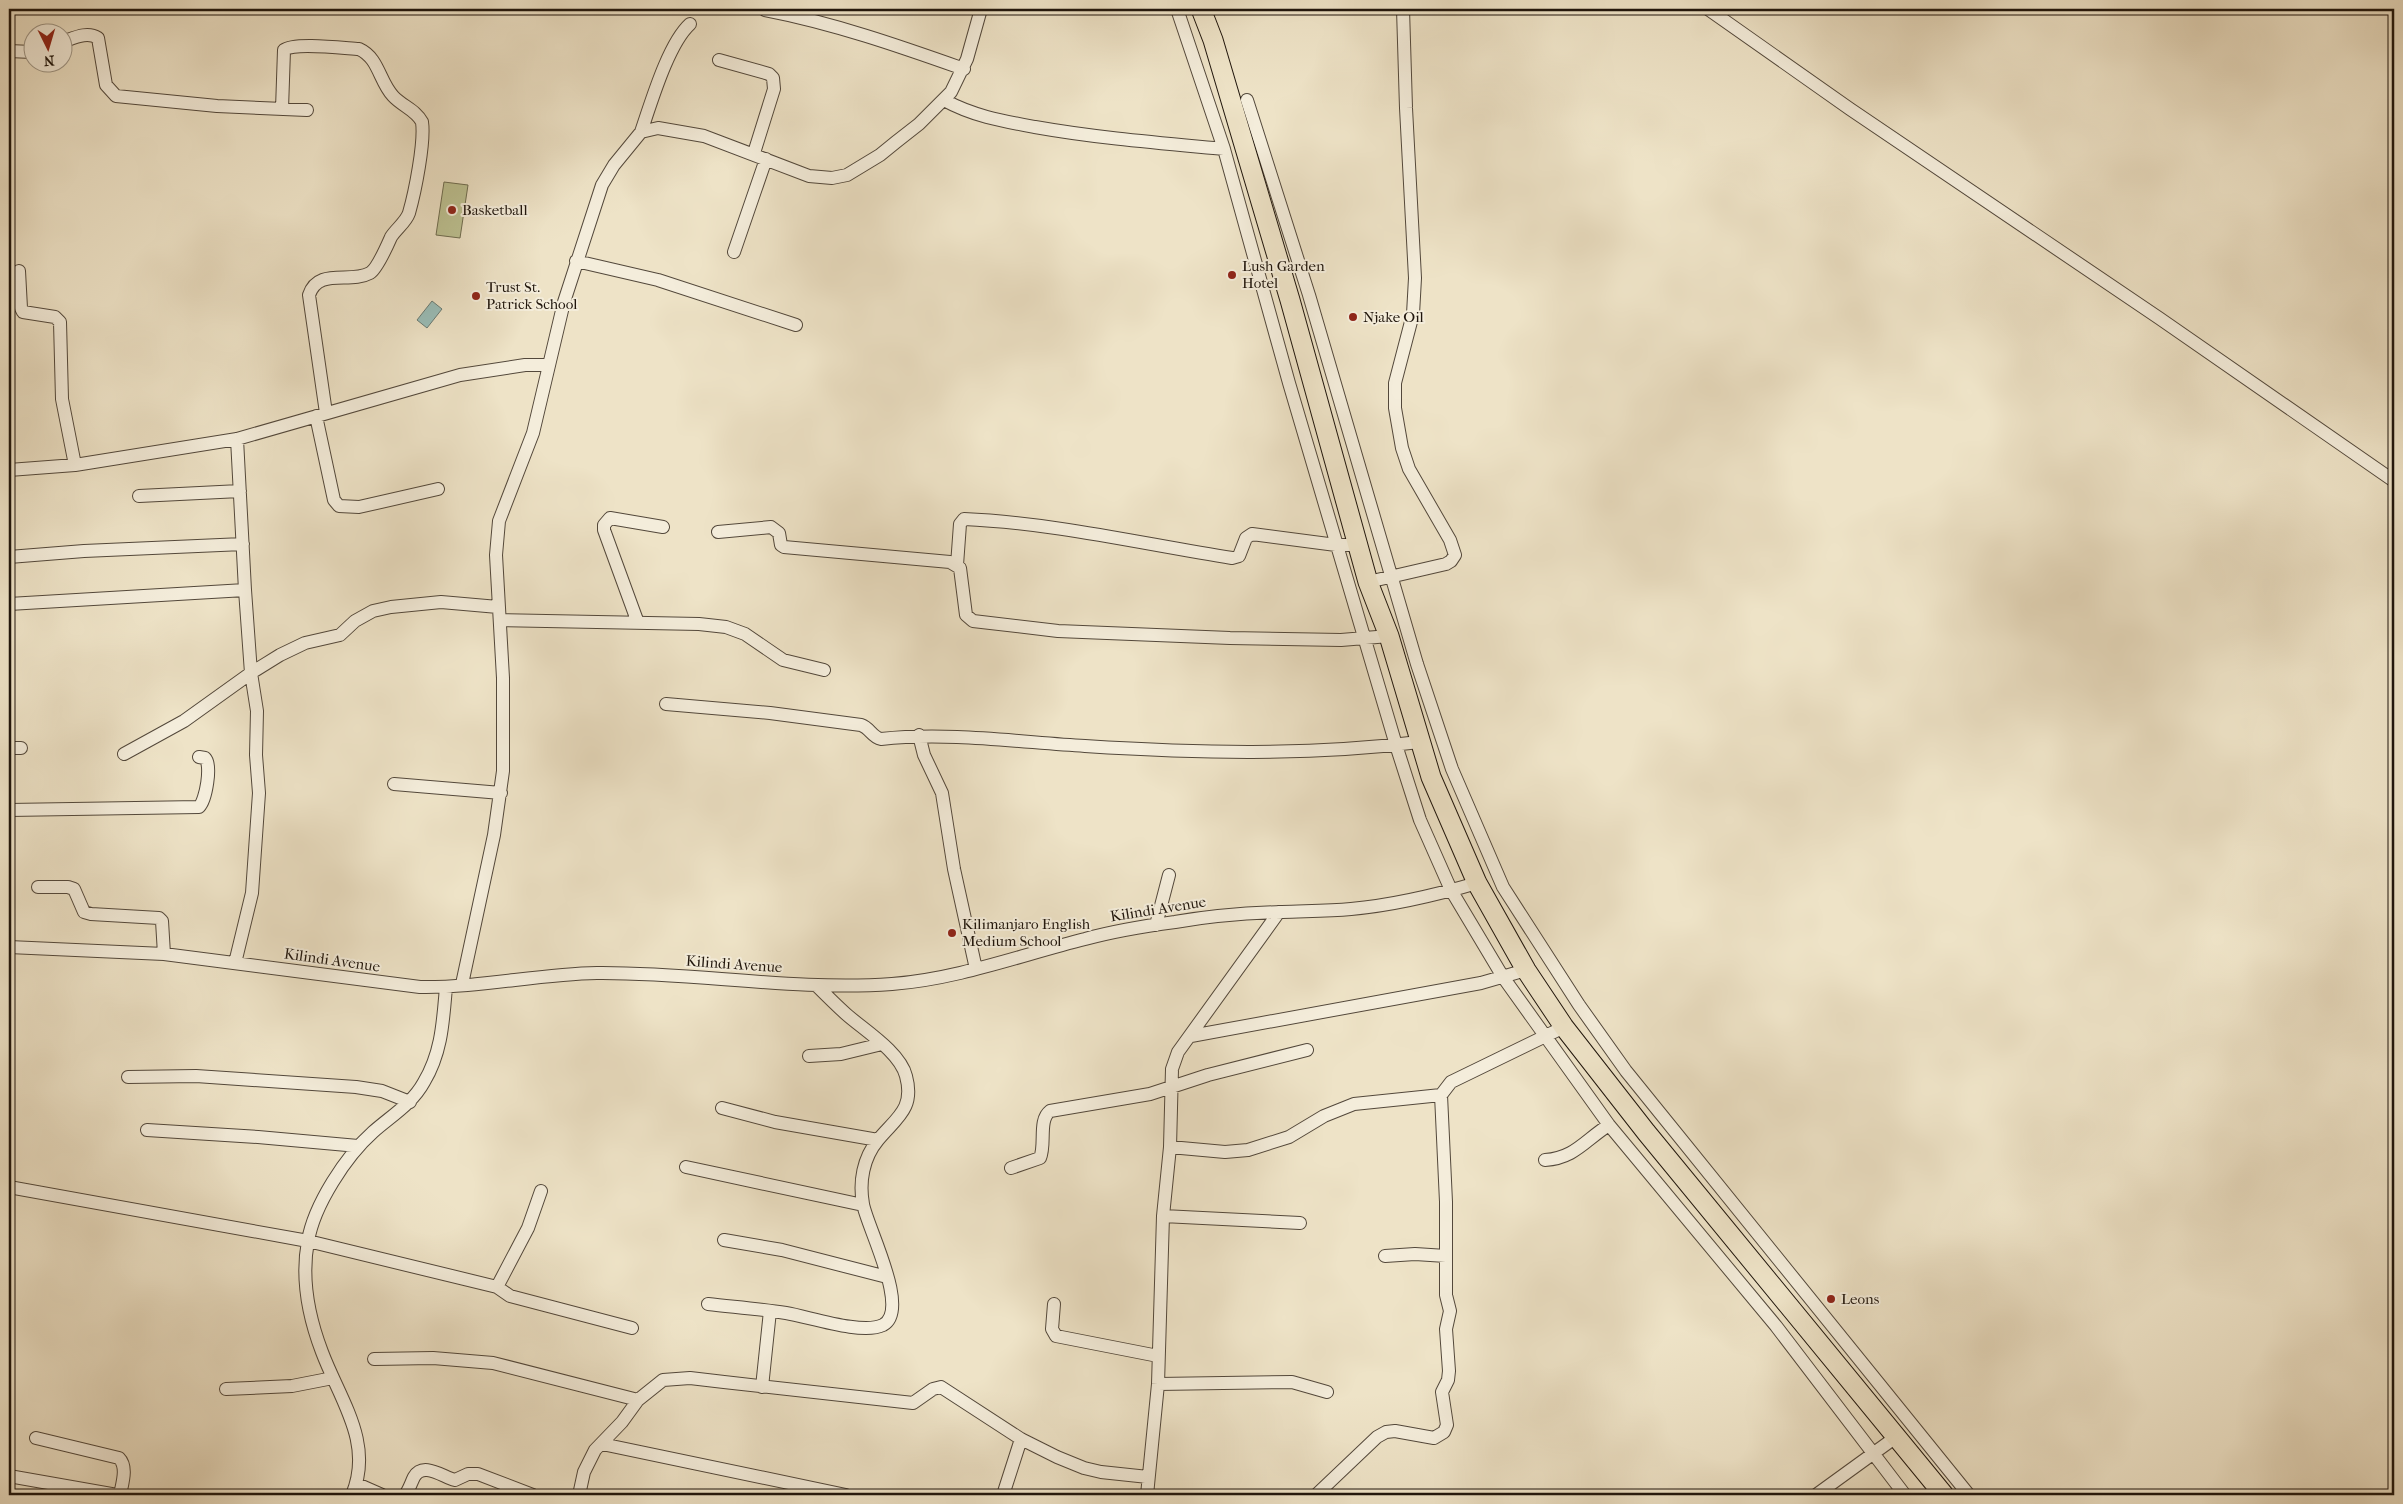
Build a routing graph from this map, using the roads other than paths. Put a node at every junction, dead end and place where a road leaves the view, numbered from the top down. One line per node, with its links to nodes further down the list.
1 (1177, 9): 18 (street)
2 (1201, 9): 37 (highway)
3 (1403, 9): 41 (street)
4 (1708, 9): 30 (street)
5 (765, 10): 12 (street)
6 (977, 10): 12 (street)
7 (690, 24): 17 (street)
8 (72, 38): 15 (street)
9 (9, 51): 10 (street)
10 (22, 52)
11 (718, 60): 19 (street)
12 (964, 69): 13 (street)
13 (944, 100): 18 (street); 20 (street)
14 (1247, 100): 41 (street)
15 (282, 109): 16 (street); 26 (street)
16 (307, 110)
17 (641, 132): 19 (street); 22 (street)
18 (1224, 149): 38 (street)
19 (754, 153): 20 (street)
20 (766, 159): 21 (street)
21 (734, 252)
22 (576, 261): 24 (street); 25 (street)
23 (19, 272): 28 (street)
24 (796, 325)
25 (549, 365): 26 (street); 45 (street)
26 (321, 415): 27 (street); 31 (street)
27 (237, 439): 28 (street); 32 (street)
28 (75, 465): 29 (street)
29 (9, 470)
30 (2394, 481)
31 (438, 490)
32 (240, 491): 33 (street); 36 (street)
33 (139, 496)
34 (663, 527): 46 (street)
35 (718, 532): 40 (street)
36 (243, 544): 39 (street); 43 (street)
37 (1357, 544): 38 (street); 42 (highway)
38 (1336, 545): 40 (street); 48 (street)
39 (9, 557)
40 (957, 565): 48 (street)
41 (1393, 575): 42 (street); 137 (street)
42 (1368, 582): 47 (highway)
43 (245, 590): 44 (street); 50 (street)
44 (9, 604)
45 (499, 613): 46 (street); 50 (street); 58 (street)
46 (638, 623): 49 (street)
47 (1389, 636): 48 (street); 53 (highway)
48 (1364, 639): 54 (street)
49 (824, 670)
50 (251, 673): 55 (street); 68 (street)
51 (666, 704): 52 (street)
52 (920, 735): 54 (street); 69 (street)
53 (1419, 742): 54 (street); 61 (highway)
54 (1396, 745): 63 (street)
55 (124, 754)
56 (199, 757): 59 (street)
57 (394, 784): 58 (street)
58 (501, 793): 72 (street)
59 (9, 810)
60 (1169, 875): 65 (street)
61 (1477, 883): 63 (street, Kilindi Avenue); 70 (highway)
62 (38, 887): 67 (street)
63 (1451, 890): 64 (street, Kilindi Avenue); 71 (street)
64 (1279, 912): 65 (street, Kilindi Avenue); 76 (street)
65 (1156, 925): 69 (street, Kilindi Avenue)
66 (9, 947): 67 (street, Kilindi Avenue)
67 (164, 954): 68 (street, Kilindi Avenue)
68 (235, 963): 74 (street, Kilindi Avenue)
69 (976, 969): 73 (street, Kilindi Avenue)
70 (1526, 970): 71 (street); 75 (highway)
71 (1503, 977): 76 (street); 77 (street)
72 (462, 984): 73 (street, Kilindi Avenue); 74 (street, Kilindi Avenue)
73 (816, 985): 78 (street)
74 (446, 988): 84 (street)
75 (1564, 1027): 77 (street); 117 (highway)
76 (1191, 1036): 82 (street)
77 (1545, 1037): 83 (street); 86 (street)
78 (882, 1044): 80 (street); 88 (street)
79 (1307, 1050): 82 (street)
80 (809, 1056)
81 (128, 1077): 84 (street)
82 (1172, 1086): 90 (street); 93 (street)
83 (1442, 1095): 90 (street); 102 (street)
84 (410, 1102): 89 (street)
85 (722, 1108): 88 (street)
86 (1609, 1125): 91 (street); 121 (street)
87 (147, 1130): 89 (street)
88 (878, 1140): 96 (street)
89 (358, 1146): 100 (street)
90 (1170, 1147): 97 (street)
91 (1545, 1160)
92 (686, 1166): 96 (street)
93 (1011, 1168)
94 (9, 1187): 100 (street)
95 (541, 1191): 104 (street)
96 (863, 1205): 103 (street)
97 (1163, 1216): 98 (street); 109 (street)
98 (1300, 1223)
99 (724, 1240): 103 (street)
100 (308, 1241): 104 (street); 111 (street)
101 (1385, 1256): 102 (street)
102 (1446, 1256): 133 (street)
103 (887, 1277): 107 (street)
104 (496, 1286): 108 (street)
105 (708, 1304): 107 (street)
106 (1054, 1304): 109 (street)
107 (770, 1311): 113 (street)
108 (632, 1328)
109 (1158, 1356): 112 (street)
110 (374, 1359): 116 (street)
111 (333, 1378): 114 (street); 124 (street)
112 (1158, 1384): 115 (street); 123 (street)
113 (762, 1387): 116 (street); 119 (street)
114 (226, 1389)
115 (1327, 1392)
116 (638, 1400): 120 (street)
117 (1896, 1437): 121 (street); 136 (highway)
118 (36, 1438): 126 (street)
119 (1020, 1438): 123 (street); 132 (street)
120 (602, 1444): 130 (street); 131 (street)
121 (1873, 1456): 134 (street); 135 (street)
122 (9, 1476): 126 (street)
123 (1148, 1477): 125 (street)
124 (355, 1489): 127 (street)
125 (1151, 1494)
126 (119, 1495)
127 (382, 1495)
128 (404, 1495): 129 (street)
129 (533, 1495)
130 (579, 1495)
131 (846, 1495)
132 (1003, 1495)
133 (1316, 1495)
134 (1816, 1495)
135 (1905, 1495)
136 (1944, 1495)
137 (1969, 1495)

